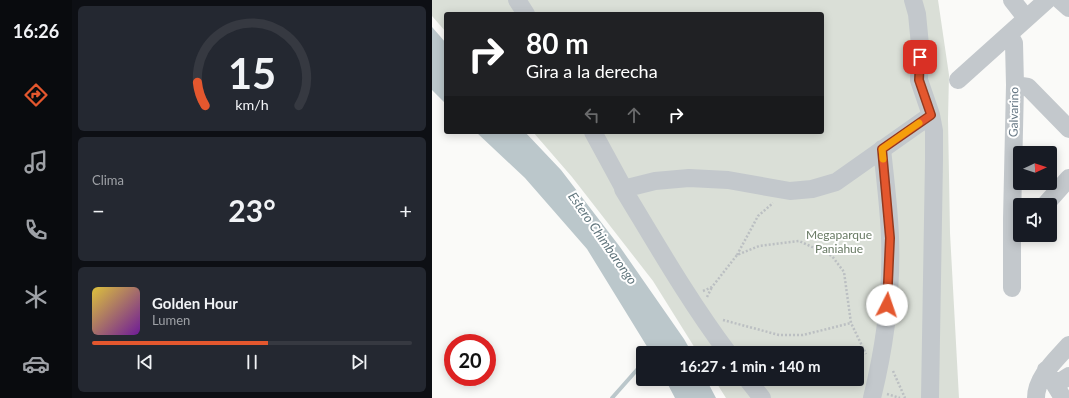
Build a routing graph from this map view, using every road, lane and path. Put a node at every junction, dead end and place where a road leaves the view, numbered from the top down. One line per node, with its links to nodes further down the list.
1 (516, 0): 7 (street)
2 (913, 0): 12 (street)
3 (1012, 0): 8 (street)
4 (1047, 0): 8 (street)
5 (1060, 0): 6 (street)
6 (1069, 8)
7 (525, 12)
8 (1026, 18): 9 (street)
9 (1009, 34): 10 (street); 11 (street, Galvarino)
10 (958, 80)
11 (1015, 85): 13 (street); 19 (street, Galvarino)
12 (931, 115): 15 (street); 34 (street)
13 (1069, 129)
14 (594, 134): 17 (street)
15 (882, 149): 18 (street); 29 (street)
16 (1069, 178): 20 (street)
17 (624, 189): 18 (street); 24 (street)
18 (790, 191): 22 (path)
19 (1016, 198)
20 (1051, 198)
21 (1015, 242): 23 (street, Galvarino)
22 (737, 256): 24 (path); 26 (path)
23 (1012, 288)
24 (688, 297): 27 (street)
25 (721, 319): 26 (path)
26 (851, 324): 29 (path)
27 (723, 346)
28 (1069, 346): 30 (street)
29 (876, 376): 33 (street)
30 (1058, 382): 35 (street)
31 (753, 386): 32 (street)
32 (762, 398)
33 (872, 398)
34 (930, 398)
35 (1036, 398)

